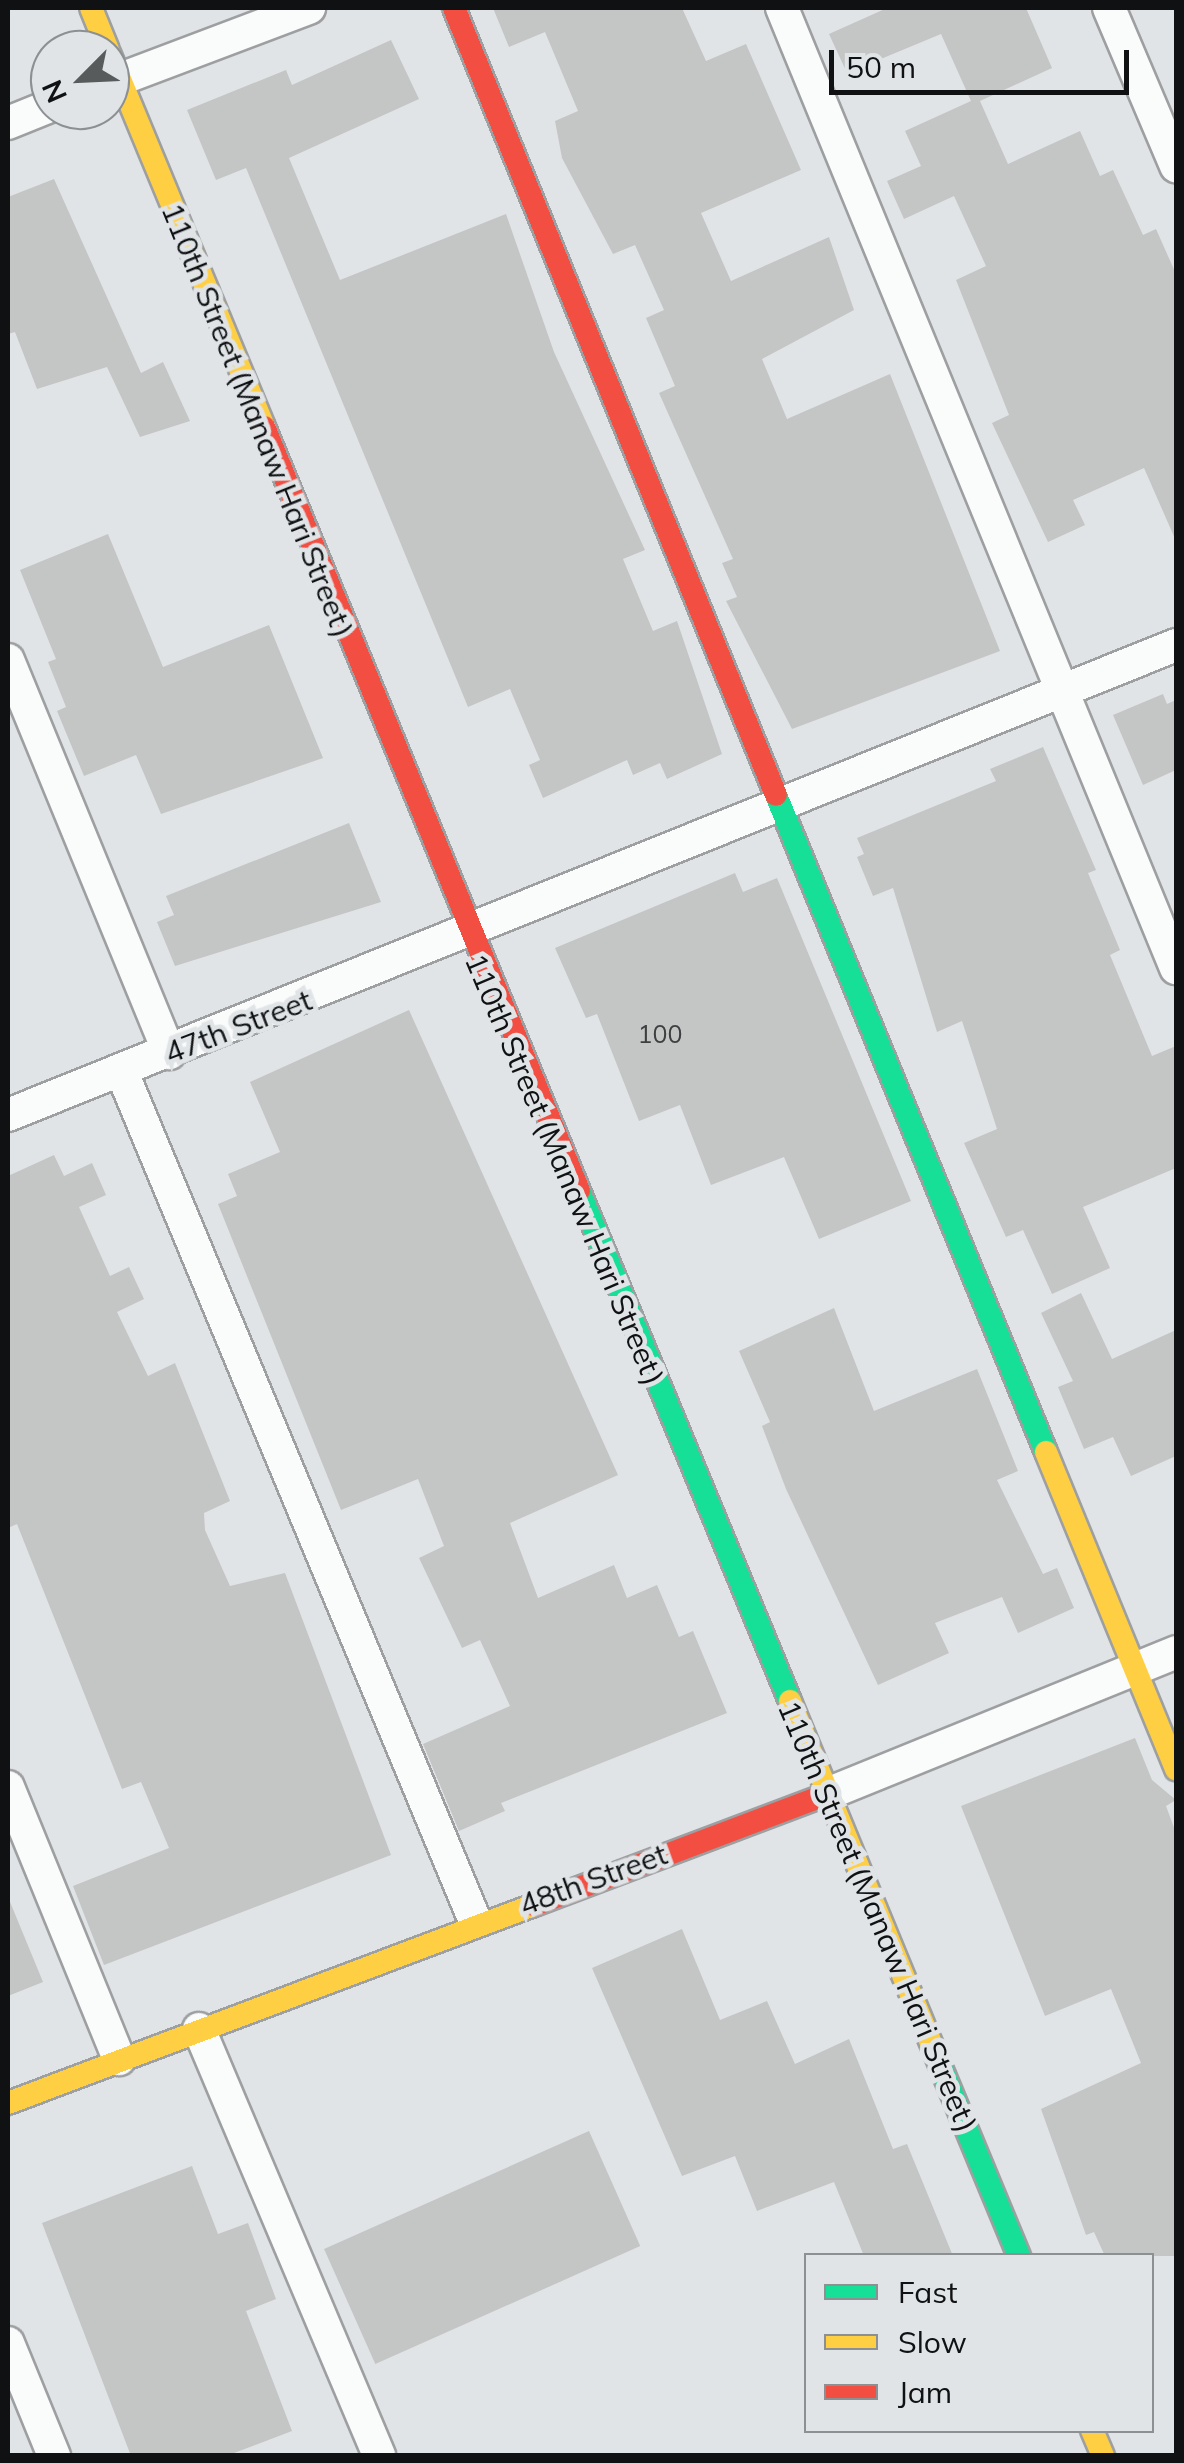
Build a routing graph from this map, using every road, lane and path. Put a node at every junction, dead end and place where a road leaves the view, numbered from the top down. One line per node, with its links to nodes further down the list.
1 (309, 8): 5 (street)
2 (454, 8): 11 (street)
3 (782, 8): 10 (street)
4 (1110, 8): 7 (street)
5 (130, 62)
6 (130, 111): 12 (street, 110th Street (Manaw Hari Street))
7 (1176, 166)
8 (1176, 645): 10 (street, 47th Street)
9 (8, 660): 14 (street)
10 (1064, 687): 11 (street, 47th Street); 13 (street)
11 (781, 802): 12 (street, 47th Street); 18 (street)
12 (468, 936): 14 (street, 47th Street); 21 (street, 110th Street (Manaw Hari Street))
13 (1176, 968)
14 (170, 1052): 15 (street, 47th Street)
15 (121, 1070): 16 (street, 47th Street); 22 (street)
16 (8, 1115)
17 (1176, 1652): 18 (street, 48th Street)
18 (1137, 1668): 19 (street); 21 (street, 48th Street)
19 (1176, 1768)
20 (8, 1787): 24 (street)
21 (826, 1794): 22 (street, 48th Street); 26 (street, 110th Street (Manaw Hari Street))
22 (475, 1921): 23 (street, 48th Street)
23 (199, 2029): 24 (street, 48th Street); 29 (street)
24 (119, 2060): 25 (street, 48th Street)
25 (8, 2103)
26 (1018, 2253)
27 (8, 2343): 28 (street)
28 (54, 2456)
29 (379, 2456)

